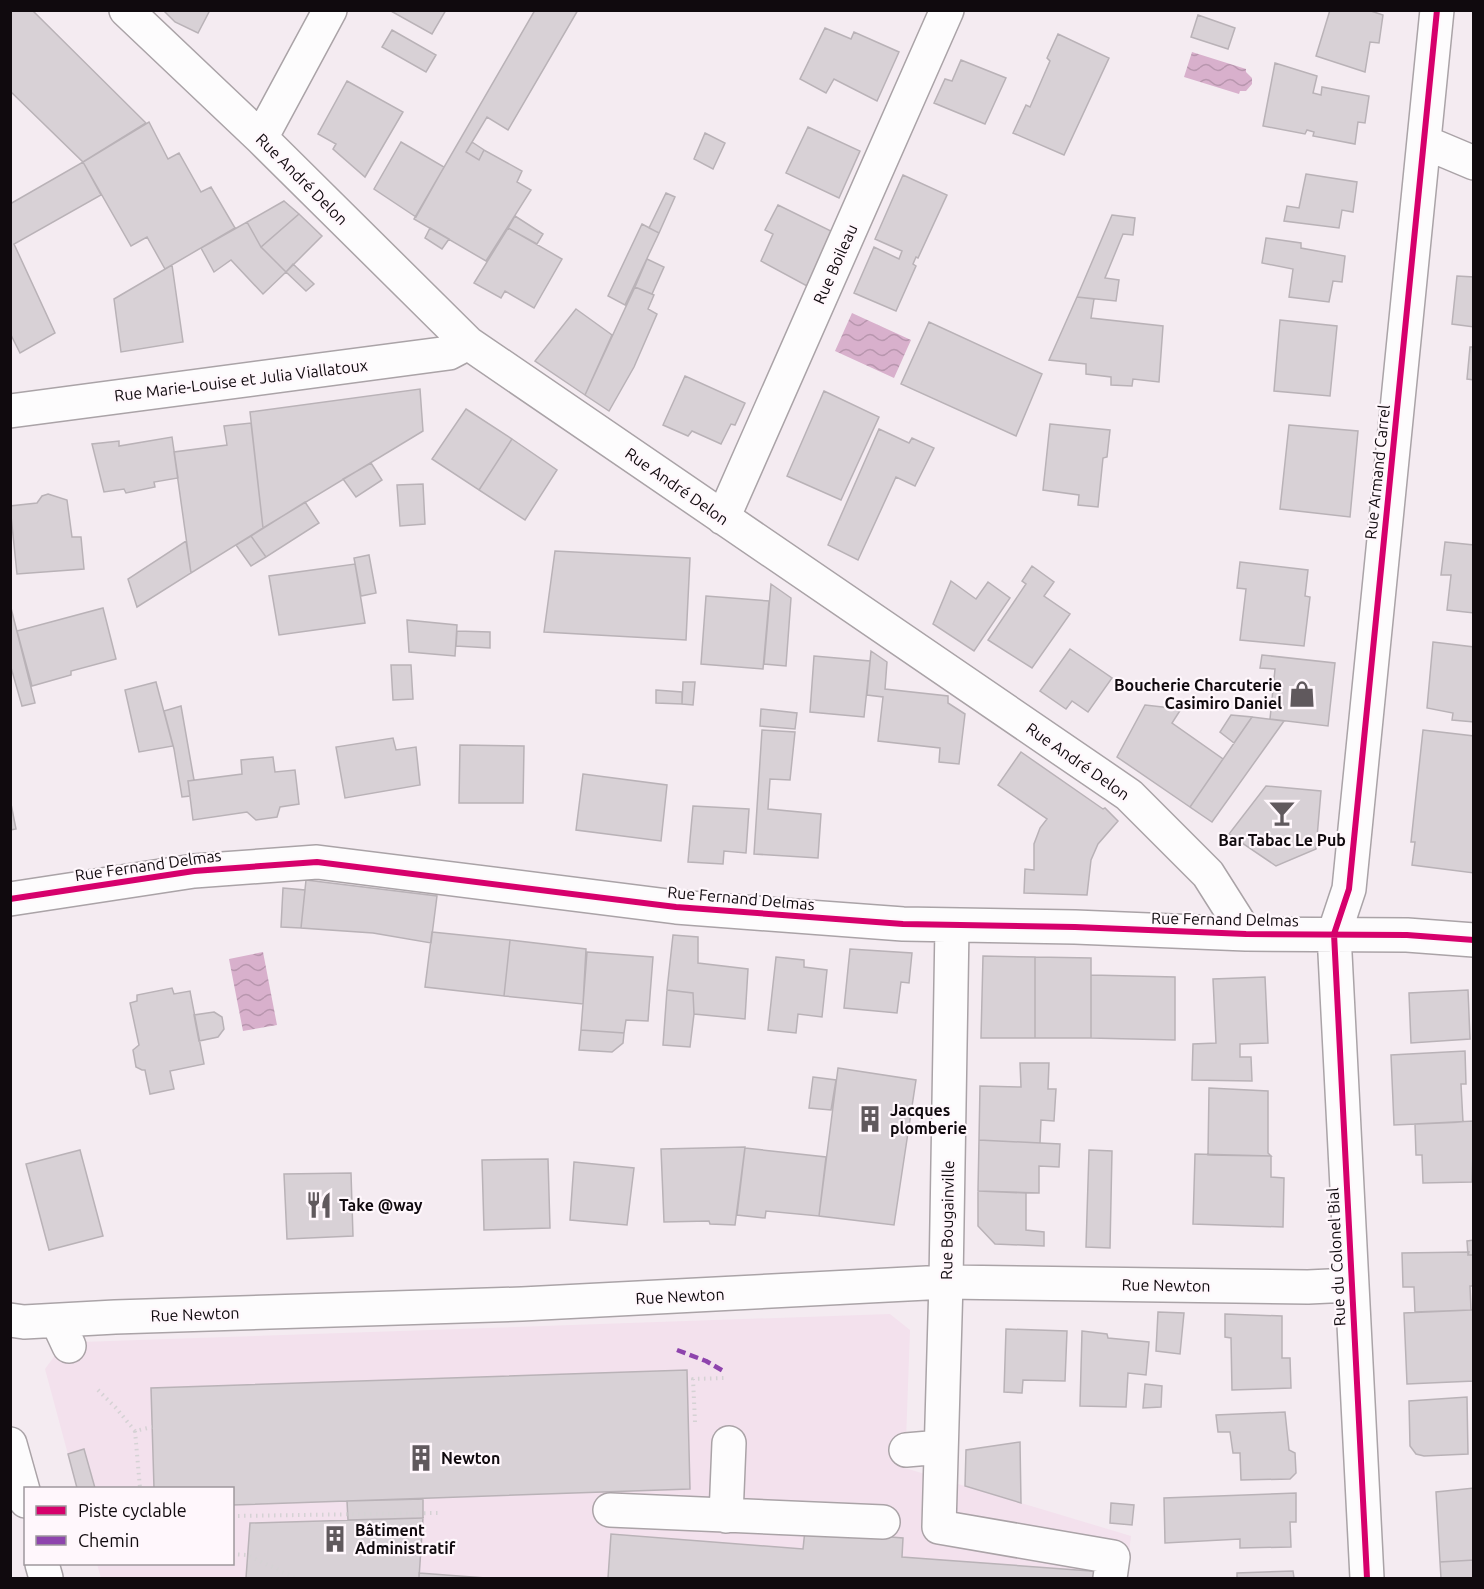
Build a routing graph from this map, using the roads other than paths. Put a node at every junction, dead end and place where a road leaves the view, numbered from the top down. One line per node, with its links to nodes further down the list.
1 (126, 10): 5 (street, Rue André Delon)
2 (330, 10): 5 (street)
3 (947, 10): 10 (street, Rue Boileau)
4 (1437, 10): 6 (street, Rue Armand Carrel)
5 (261, 138): 8 (street, Rue André Delon)
6 (1424, 142): 7 (street); 14 (street, Rue Armand Carrel)
7 (1473, 163)
8 (468, 342): 9 (street, Rue Marie-Louise et Julia Viallatoux); 10 (street, Rue André Delon)
9 (10, 411)
10 (723, 518): 13 (street, Rue André Delon)
11 (10, 899): 12 (street, Rue Fernand Delmas)
12 (952, 926): 13 (street, Rue Fernand Delmas); 16 (street, Rue Bougainville)
13 (1246, 934): 14 (street, Rue Fernand Delmas)
14 (1334, 934): 15 (street, Rue Fernand Delmas); 17 (street, Rue du Colonel Bial)
15 (1473, 940)
16 (946, 1282): 17 (street, Rue Newton); 18 (street, Rue Newton); 22 (street, Rue Bougainville)
17 (1351, 1285): 28 (street, Rue du Colonel Bial)
18 (10, 1320)
19 (729, 1443): 25 (street)
20 (10, 1444): 23 (street)
21 (906, 1450): 22 (street)
22 (941, 1463): 27 (street, Rue Bougainville)
23 (24, 1494)
24 (610, 1510): 25 (street)
25 (726, 1516): 26 (street)
26 (883, 1522)
27 (1110, 1578)
28 (1367, 1578)

